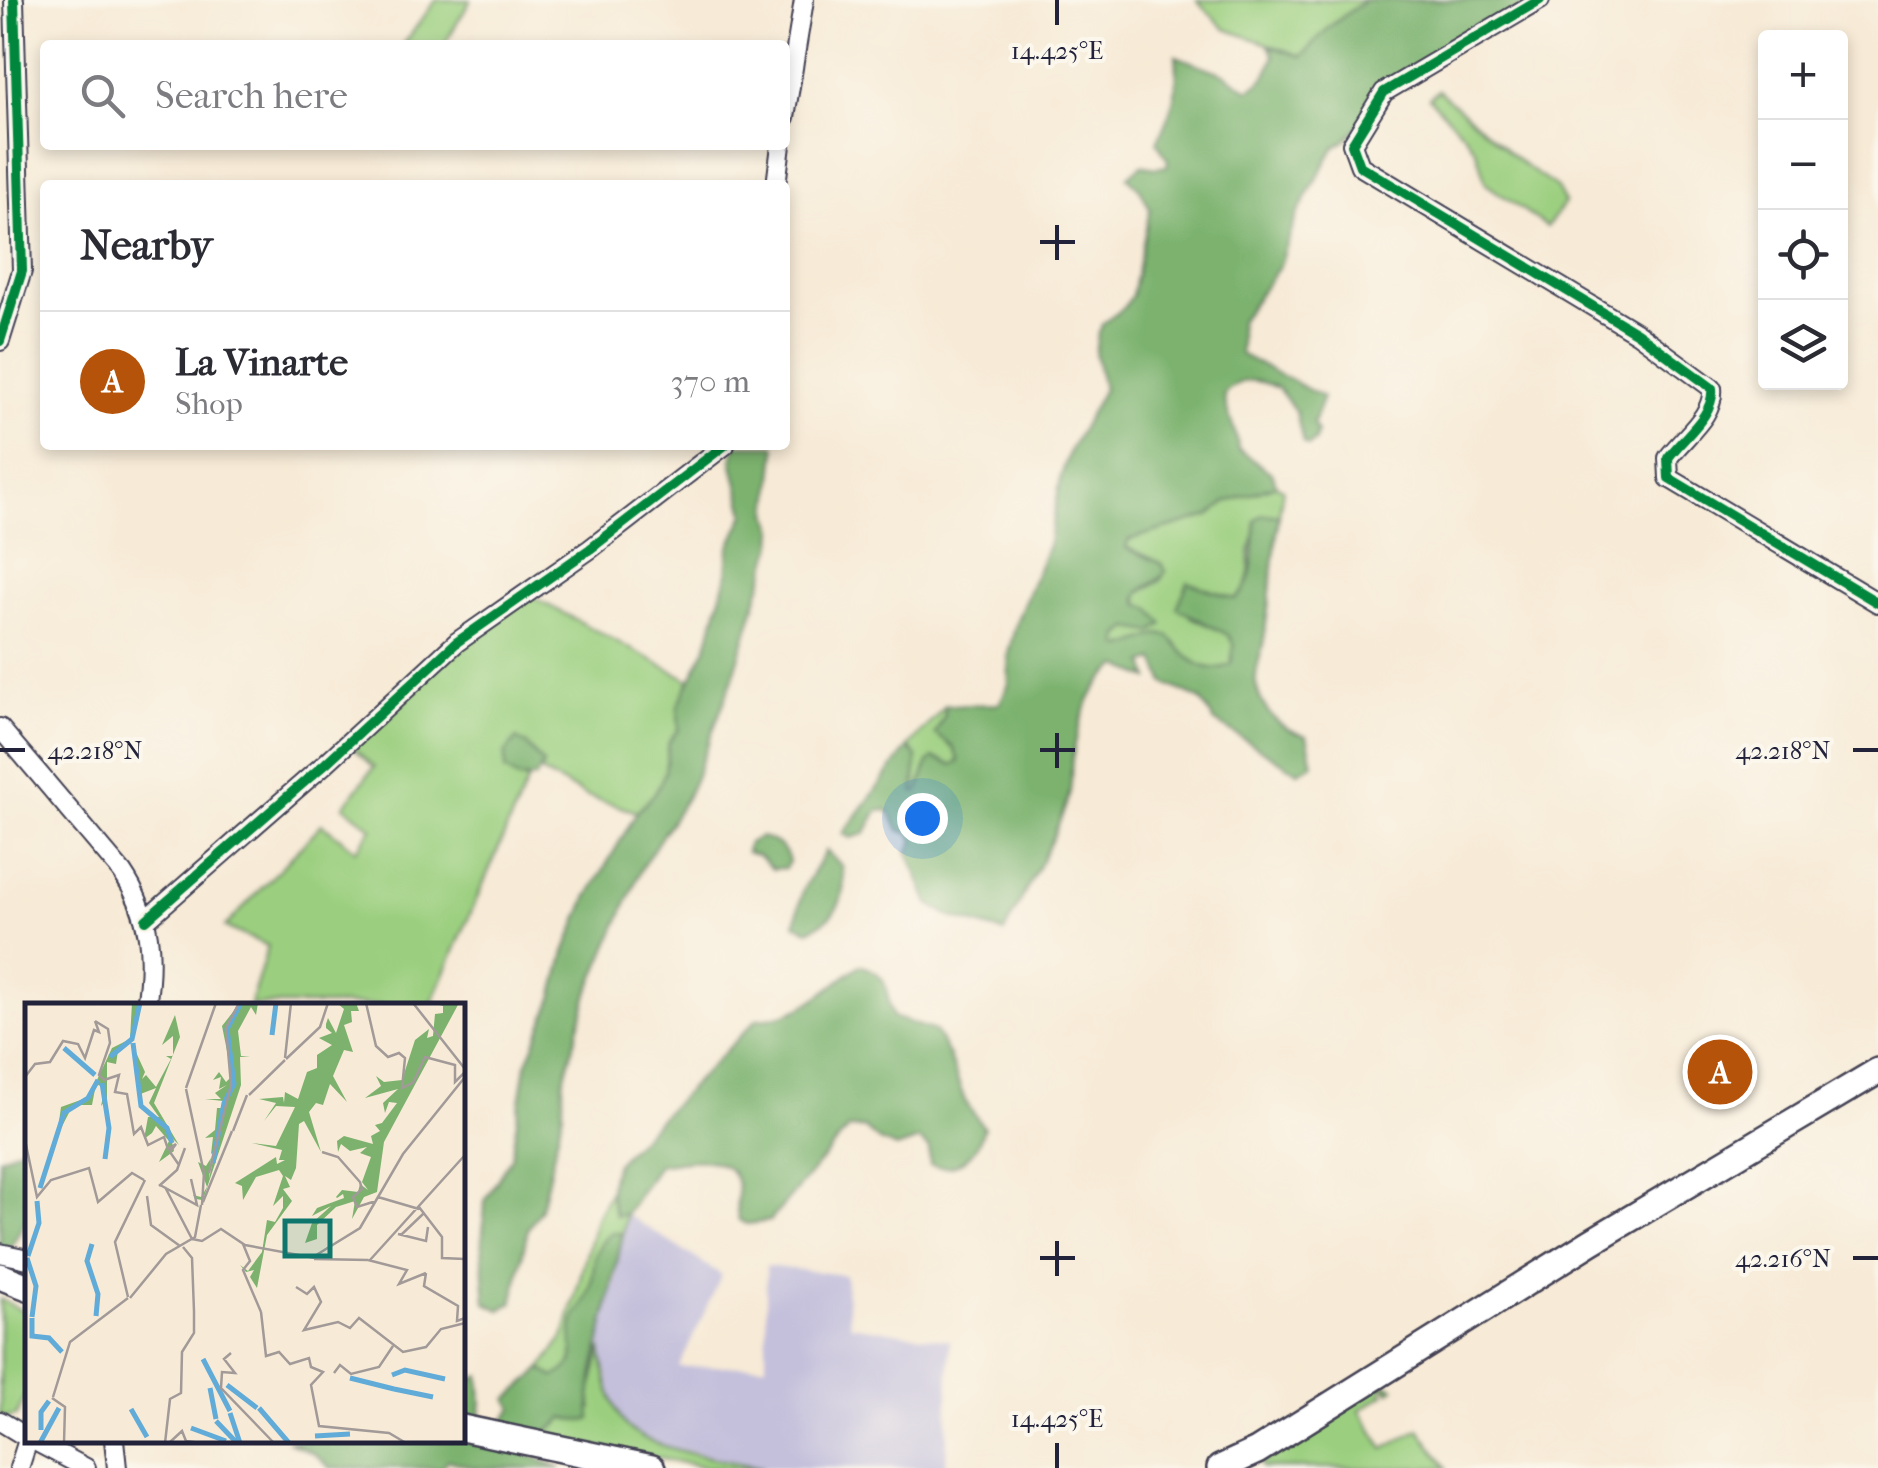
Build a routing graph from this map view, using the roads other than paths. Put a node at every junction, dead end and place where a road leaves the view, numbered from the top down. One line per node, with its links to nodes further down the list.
1 (14, 0): 7 (street)
2 (804, 0): 4 (street)
3 (1540, 0): 9 (street)
4 (790, 86)
5 (780, 150): 6 (street)
6 (777, 180)
7 (0, 341)
8 (719, 450): 11 (street)
9 (1878, 603)
10 (0, 728): 11 (street)
11 (146, 920): 12 (street)
12 (146, 1003)
13 (1878, 1070): 24 (main road)
14 (0, 1253): 15 (street)
15 (25, 1259)
16 (0, 1276): 17 (main road)
17 (25, 1286)
18 (0, 1421): 20 (street)
19 (465, 1429): 28 (main road)
20 (25, 1437)
21 (28, 1443): 25 (street)
22 (35, 1443): 26 (street)
23 (114, 1443): 27 (street)
24 (1251, 1460): 29 (main road)
25 (19, 1468)
26 (86, 1468)
27 (117, 1468)
28 (652, 1468)
29 (1220, 1468)

